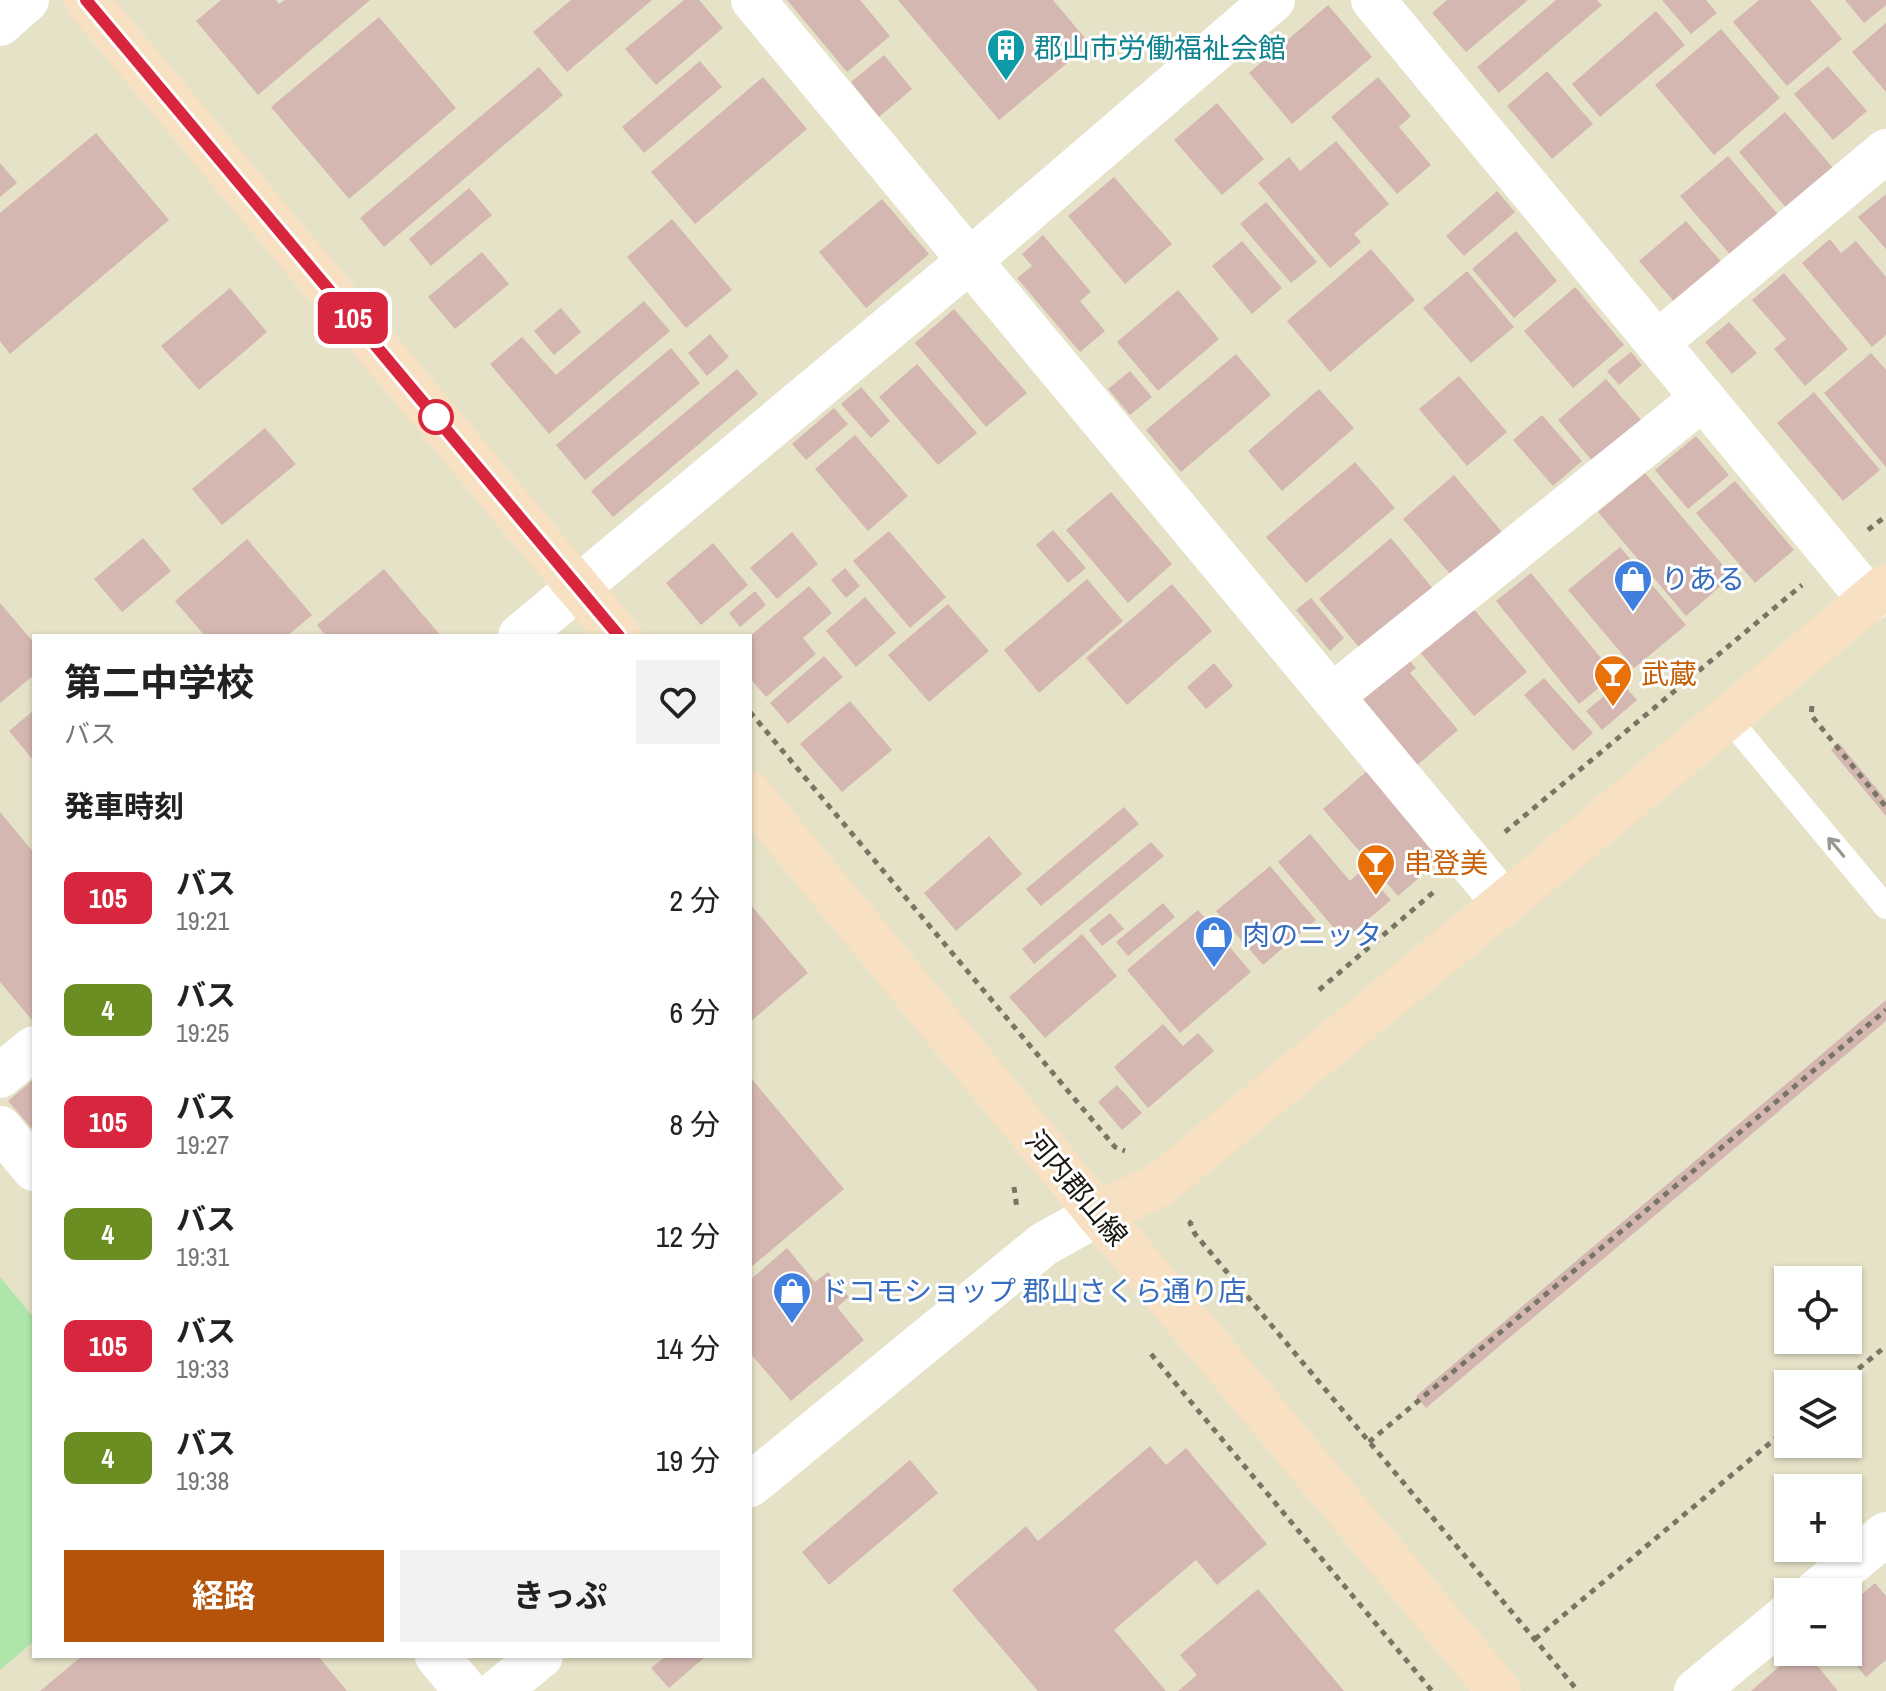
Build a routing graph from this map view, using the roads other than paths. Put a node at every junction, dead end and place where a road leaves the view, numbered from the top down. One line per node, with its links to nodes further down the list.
1 (27, 0): 6 (street)
2 (86, 0): 11 (main road)
3 (753, 0): 8 (street)
4 (1273, 0): 8 (street)
5 (1373, 0): 9 (street)
6 (0, 24)
7 (1886, 151): 9 (street)
8 (968, 262): 11 (street); 15 (street)
9 (1657, 343): 10 (street)
10 (1703, 398): 12 (street); 15 (street)
11 (578, 587): 13 (street); 14 (main road)
12 (1878, 593): 16 (main road)
13 (522, 634)
14 (617, 634)
15 (1332, 696): 18 (street)
16 (1728, 718): 18 (main road); 19 (lane, one-way to 16)
17 (752, 796): 24 (main road, 河内郡山線)
18 (1504, 903): 24 (main road)
19 (1886, 907)
20 (32, 1050): 21 (street)
21 (0, 1076)
22 (0, 1128): 23 (street)
23 (32, 1167)
24 (1098, 1214): 25 (street); 33 (main road, 河内郡山線)
25 (752, 1483)
26 (1886, 1534): 27 (street)
27 (1833, 1578)
28 (1774, 1627): 34 (street)
29 (439, 1658): 31 (street)
30 (539, 1658): 32 (street)
31 (466, 1691)
32 (498, 1691)
33 (1499, 1691)
34 (1696, 1691)

